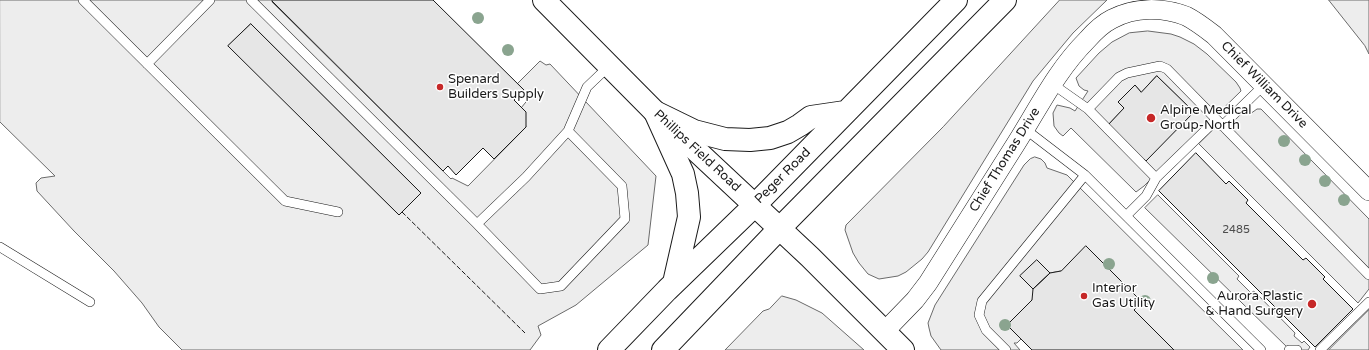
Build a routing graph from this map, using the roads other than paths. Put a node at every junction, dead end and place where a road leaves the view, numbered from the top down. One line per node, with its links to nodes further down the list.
1 (83, 0): 8 (lane)
2 (210, 0): 8 (lane)
3 (251, 0): 24 (lane)
4 (544, 0): 9 (main road, Phillips Field Road)
5 (956, 0): 14 (main road, Peger Road)
6 (1005, 0): 25 (main road)
7 (1143, 10): 10 (street, Chief Thomas Drive); 11 (street, Chief William Drive)
8 (148, 64): 22 (lane)
9 (609, 66): 13 (main road, Phillips Field Road); 17 (lane)
10 (1051, 83): 12 (lane); 16 (street, Chief Thomas Drive)
11 (1264, 85): 15 (lane); 20 (street, Chief William Drive)
12 (1088, 109): 15 (lane); 19 (lane)
13 (655, 112): 14 (main road); 21 (main road, Phillips Field Road); 28 (main road)
14 (845, 112): 21 (main road, Peger Road)
15 (1219, 123): 19 (lane); 27 (lane)
16 (1025, 129): 18 (lane); 31 (street, Chief Thomas Drive)
17 (568, 131): 24 (lane); 24 (lane)
18 (1085, 175): 23 (lane); 35 (lane)
19 (1156, 178): 23 (lane)
20 (1369, 191)
21 (755, 205): 25 (main road, Phillips Field Road); 28 (main road, Peger Road)
22 (338, 212)
23 (1127, 215): 36 (lane)
24 (477, 224)
25 (779, 229): 31 (main road, Phillips Field Road); 33 (main road)
26 (0, 247): 29 (lane)
27 (1369, 275)
28 (674, 283): 32 (main road, Peger Road)
29 (90, 302)
30 (1369, 302): 39 (lane)
31 (884, 332): 34 (main road, Phillips Field Road)
32 (609, 350)
33 (664, 350)
34 (903, 350)
35 (1006, 350)
36 (1261, 350)
37 (1289, 350): 38 (lane)
38 (1297, 350)
39 (1320, 350)

